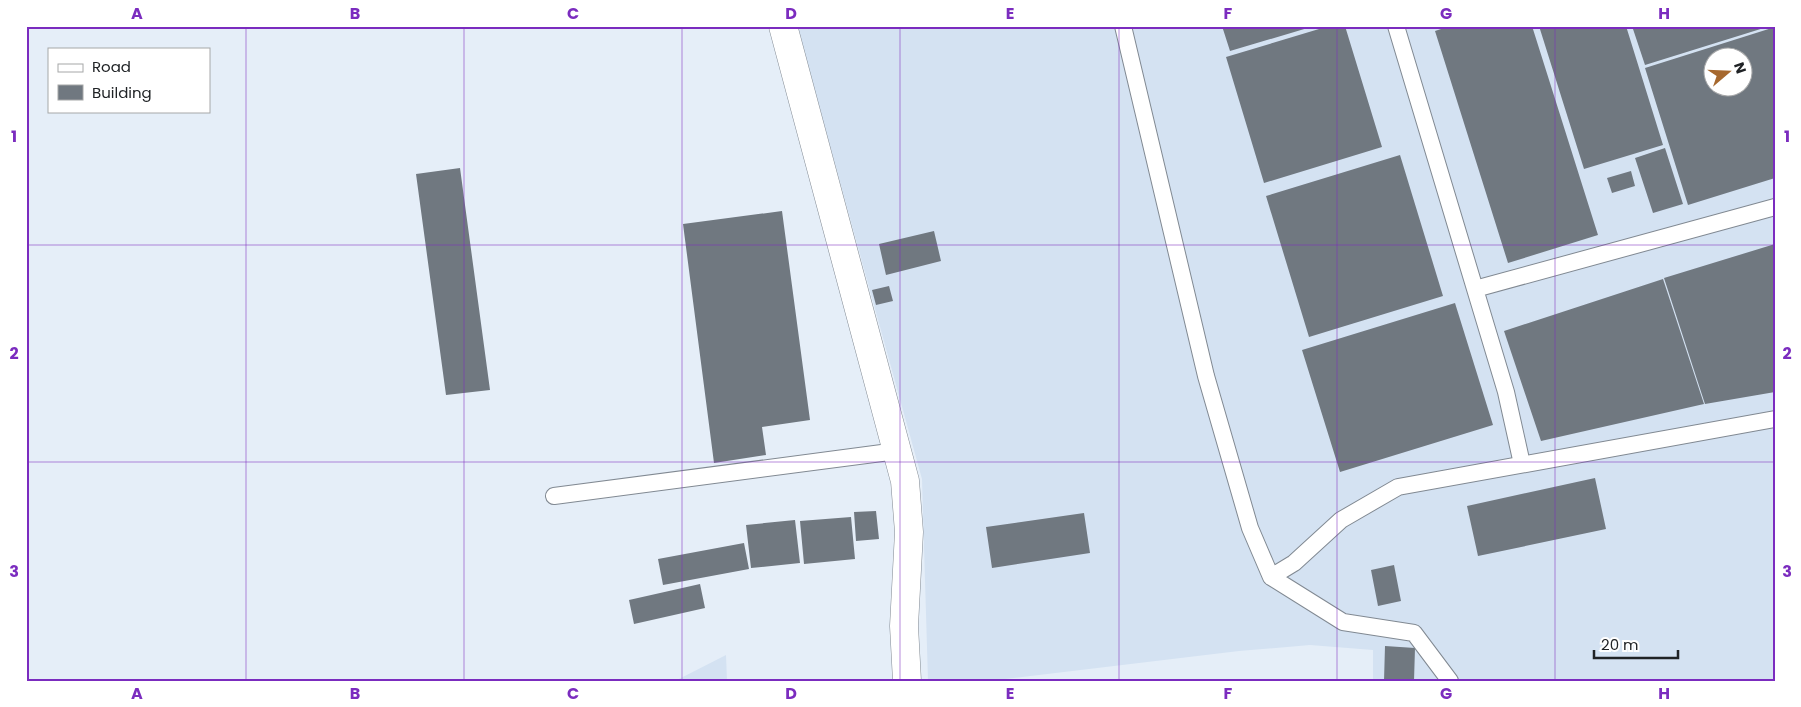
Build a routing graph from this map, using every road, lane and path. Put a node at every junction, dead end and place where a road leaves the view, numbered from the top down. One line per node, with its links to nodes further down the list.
1 (783, 26): 7 (street)
2 (1123, 26): 10 (lane)
3 (1396, 26): 5 (lane)
4 (1775, 207): 5 (lane)
5 (1475, 289): 8 (lane)
6 (1775, 419): 8 (lane)
7 (897, 452): 9 (lane); 11 (street)
8 (1522, 464): 10 (lane)
9 (554, 496)
10 (1271, 577): 12 (lane)
11 (908, 681)
12 (1450, 681)

